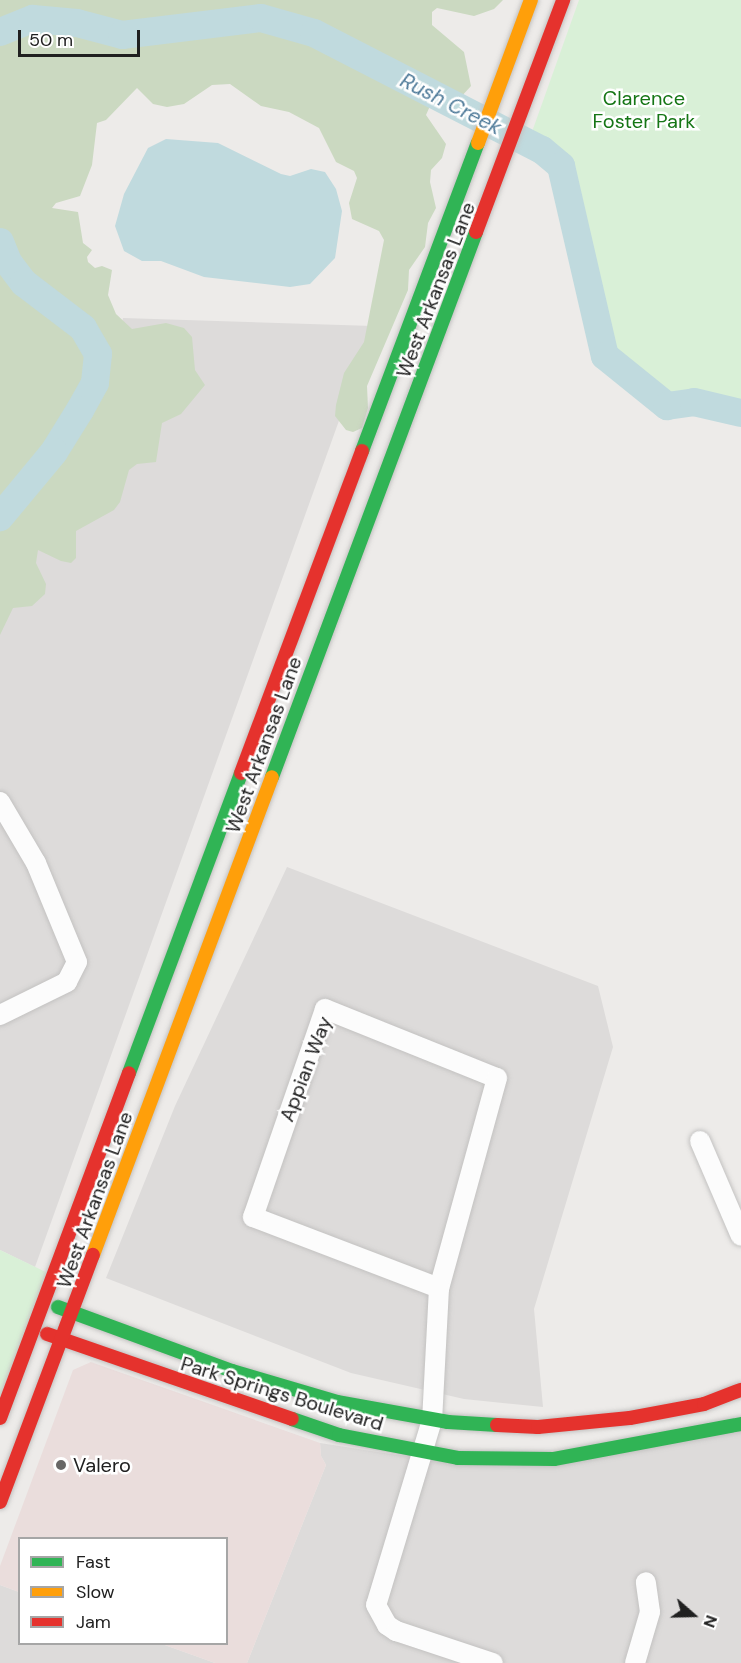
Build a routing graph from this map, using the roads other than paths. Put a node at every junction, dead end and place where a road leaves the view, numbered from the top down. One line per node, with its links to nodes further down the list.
1 (531, 0): 8 (main road, West Arkansas Lane)
2 (563, 0): 9 (main road, West Arkansas Lane)
3 (0, 802): 4 (street)
4 (0, 1015)
5 (700, 1141): 6 (street)
6 (741, 1236)
7 (439, 1288): 7 (street, Appian Way); 14 (street, Appian Way)
8 (43, 1301): 9 (main road, Park Springs Boulevard); 10 (main road, West Arkansas Lane)
9 (74, 1313): 11 (main road, West Arkansas Lane); 14 (main road, Park Springs Boulevard)
10 (32, 1329): 11 (main road, Park Springs Boulevard); 13 (main road, West Arkansas Lane)
11 (63, 1340): 16 (main road, Park Springs Boulevard); 17 (main road, West Arkansas Lane)
12 (741, 1390): 14 (main road, Park Springs Boulevard)
13 (0, 1418)
14 (432, 1420): 16 (street, Appian Way)
15 (741, 1424): 16 (main road, Park Springs Boulevard)
16 (422, 1452): 19 (street, Appian Way)
17 (0, 1502)
18 (646, 1582): 20 (street)
19 (493, 1663)
20 (635, 1663)

